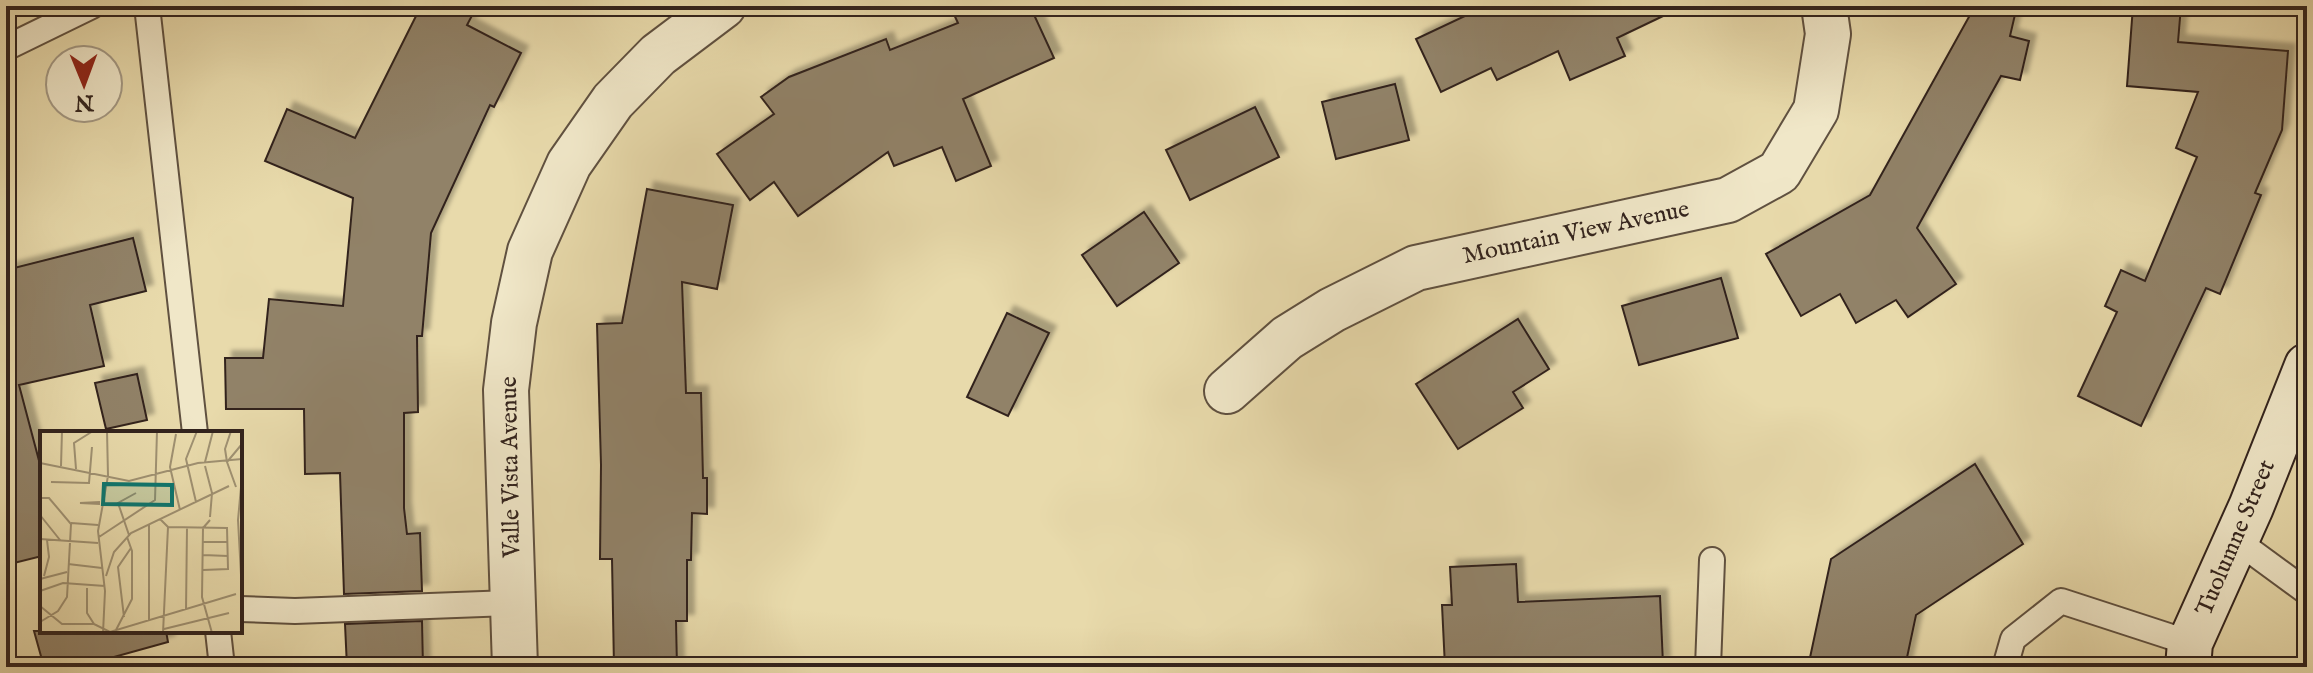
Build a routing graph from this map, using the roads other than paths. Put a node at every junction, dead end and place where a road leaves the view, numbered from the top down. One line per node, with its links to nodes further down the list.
1 (92, 6): 5 (lane)
2 (147, 6): 8 (lane)
3 (723, 6): 12 (street, Valle Vista Avenue)
4 (1824, 6): 7 (street, Mountain View Avenue)
5 (6, 48)
6 (2307, 366): 9 (street, Tuolumne Street)
7 (1227, 391)
8 (195, 431)
9 (2236, 540): 11 (lane); 15 (street, Tuolumne Street)
10 (1712, 560): 18 (lane)
11 (2307, 592)
12 (513, 603): 13 (lane); 17 (street, Valle Vista Avenue)
13 (242, 609)
14 (218, 633): 16 (lane)
15 (2189, 655): 19 (lane)
16 (222, 667)
17 (515, 667)
18 (1708, 667)
19 (2005, 667)

